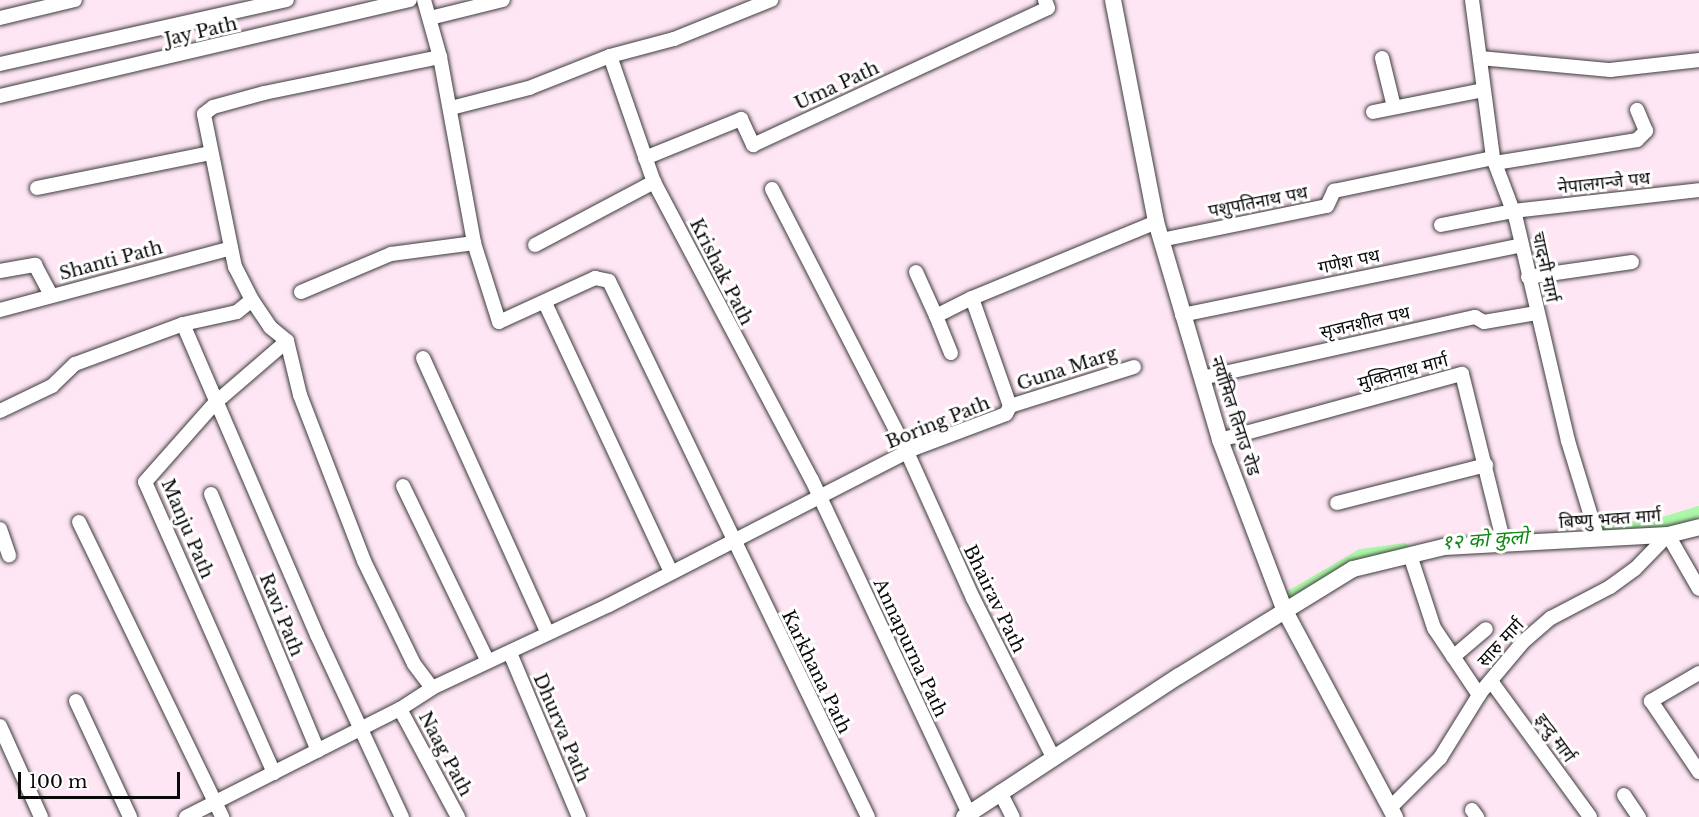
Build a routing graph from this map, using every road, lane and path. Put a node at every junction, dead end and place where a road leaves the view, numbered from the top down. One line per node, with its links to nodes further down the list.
1 (75, 0): 10 (street)
2 (287, 0): 17 (street)
3 (410, 0): 19 (street, Jay Path)
4 (424, 0): 11 (street)
5 (502, 0): 11 (street)
6 (771, 0): 12 (street)
7 (1045, 0): 25 (street, Uma Path)
8 (1113, 0): 32 (street, नयाँमिल तिनाउ रोड)
9 (1472, 0): 15 (street, चादनी मार्ग)
10 (0, 18)
11 (430, 18): 13 (street)
12 (610, 56): 21 (street); 25 (street, Krishak Path)
13 (440, 57): 21 (street); 24 (street)
14 (1382, 58): 20 (street)
15 (1480, 58): 16 (street); 18 (street, चादनी मार्ग)
16 (1699, 60)
17 (0, 64)
18 (1483, 90): 20 (street); 26 (street, चादनी मार्ग)
19 (0, 96)
20 (1394, 107): 23 (street)
21 (451, 108): 35 (street)
22 (1637, 110): 26 (street)
23 (1372, 112)
24 (211, 153): 28 (street); 38 (street)
25 (645, 158): 27 (street, Krishak Path)
26 (1494, 160): 31 (street, चादनी मार्ग); 34 (street, पशुपतिनाथ पथ)
27 (654, 182): 36 (street); 66 (street, Krishak Path)
28 (37, 188)
29 (772, 189): 62 (street, Bhairav Path)
30 (1699, 190): 31 (street, नेपालगन्जे पथ)
31 (1513, 211): 33 (street, नेपालगन्जे पथ); 37 (street, चादनी मार्ग)
32 (1156, 222): 34 (street, नयाँमिल तिनाउ रोड); 45 (street)
33 (1441, 225)
34 (1161, 240): 50 (street, नयाँमिल तिनाउ रोड)
35 (474, 243): 43 (street); 47 (street)
36 (535, 245)
37 (1522, 245): 42 (street, चादनी मार्ग); 50 (street, गणेश पथ)
38 (231, 248): 44 (street, Shanti Path); 46 (street)
39 (1632, 262): 42 (street)
40 (0, 271): 44 (street)
41 (916, 272): 51 (street)
42 (1528, 277): 49 (street, चादनी मार्ग)
43 (301, 292)
44 (51, 295): 48 (street, Shanti Path)
45 (972, 298): 51 (street); 59 (street, Boring Path)
46 (252, 300): 52 (street); 53 (street)
47 (545, 303): 74 (street, Karkhana Path); 77 (street)
48 (0, 310)
49 (1536, 313): 57 (street, सृजनशील पथ); 71 (street, चादनी मार्ग)
50 (1182, 315): 57 (street, नयाँमिल तिनाउ रोड)
51 (936, 316): 54 (street)
52 (183, 324): 58 (street); 60 (street)
53 (287, 341): 58 (street, Manju Path); 87 (street)
54 (951, 353)
55 (423, 358): 81 (street)
56 (1134, 367): 59 (street, Guna Marg)
57 (1202, 378): 61 (street, नयाँमिल तिनाउ रोड)
58 (215, 404): 92 (street); 96 (street, Manju Path)
59 (1010, 406): 62 (street, Boring Path)
60 (0, 411)
61 (1220, 440): 63 (street, मुक्तिनाथ मार्ग); 79 (street, नयाँमिल तिनाउ रोड)
62 (907, 452): 66 (street, Boring Path); 94 (street, Bhairav Path)
63 (1486, 465): 67 (street); 73 (street, मुक्तिनाथ मार्ग)
64 (403, 486): 84 (street)
65 (212, 494): 93 (street, Ravi Path)
66 (819, 497): 74 (street, Boring Path); 101 (street, Annapurna Path)
67 (1337, 502)
68 (79, 522): 99 (street)
69 (1699, 527): 72 (street, बिष्णु भक्त मार्ग)
70 (0, 529): 75 (street)
71 (1596, 534): 72 (street, बिष्णु भक्त मार्ग); 73 (street, बिष्णु भक्त मार्ग)
72 (1668, 535): 78 (street); 86 (street, सारु मार्ग)
73 (1503, 539): 76 (street, बिष्णु भक्त मार्ग)
74 (734, 542): 77 (street, Boring Path); 109 (street, Karkhana Path)
75 (9, 555)
76 (1410, 555): 79 (street, बिष्णु भक्त मार्ग); 83 (street)
77 (671, 572): 81 (street, Boring Path)
78 (1699, 589)
79 (1285, 611): 94 (street, बिष्णु भक्त मार्ग); 100 (street, नयाँमिल तिनाउ रोड)
80 (1486, 629): 83 (street)
81 (548, 633): 82 (street, Boring Path)
82 (510, 652): 84 (street, Boring Path); 108 (street, Dhurva Path)
83 (1454, 657): 88 (street)
84 (488, 662): 87 (street, Boring Path)
85 (1699, 673): 95 (street)
86 (1491, 681): 88 (street, सारु मार्ग); 111 (street, इन्दु मार्ग)
87 (432, 688): 90 (street, Boring Path)
88 (1479, 695): 100 (street, सारु मार्ग)
89 (76, 701): 103 (street)
90 (400, 709): 92 (street, Boring Path); 107 (street, Naag Path)
91 (0, 726): 102 (street)
92 (363, 728): 93 (street, Boring Path); 106 (street)
93 (318, 751): 96 (street, Boring Path)
94 (1054, 759): 97 (street, बिष्णु भक्त मार्ग)
95 (1699, 772)
96 (274, 773): 99 (street, Boring Path)
97 (1000, 792): 101 (street, बिष्णु भक्त मार्ग); 110 (street)
98 (1624, 795): 112 (street)
99 (215, 802): 104 (street, Boring Path); 105 (street)
100 (1393, 813)
101 (967, 815)
102 (41, 817)
103 (130, 817)
104 (186, 817)
105 (222, 817)
106 (402, 817)
107 (458, 817)
108 (579, 817)
109 (868, 817)
110 (1013, 817)
111 (1590, 817)
112 (1639, 817)

